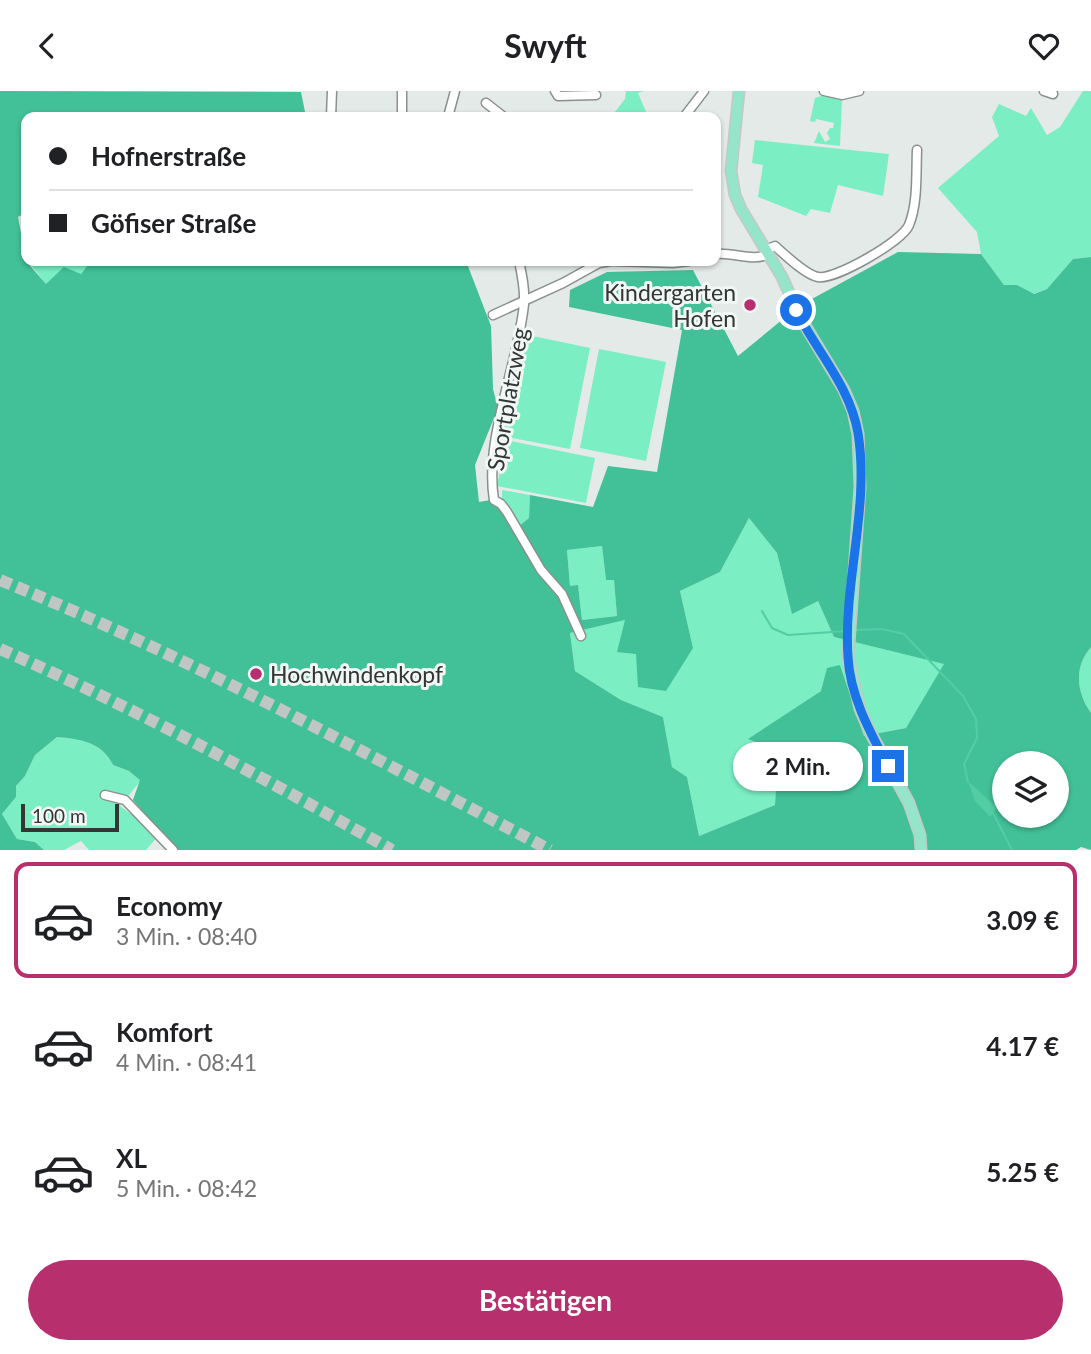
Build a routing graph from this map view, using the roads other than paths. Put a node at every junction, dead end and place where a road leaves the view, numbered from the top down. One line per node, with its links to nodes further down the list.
1 (332, 91): 13 (street)
2 (402, 91): 14 (street)
3 (455, 91): 15 (street)
4 (555, 91): 11 (street)
5 (704, 91): 17 (street)
6 (739, 91): 19 (main road)
7 (824, 91): 8 (street)
8 (859, 91)
9 (1044, 91): 10 (street)
10 (1053, 94)
11 (596, 95)
12 (486, 103): 16 (street)
13 (331, 112)
14 (402, 112)
15 (449, 112)
16 (498, 112)
17 (688, 112)
18 (917, 150): 19 (street)
19 (767, 252): 20 (street); 28 (main road)
20 (721, 254)
21 (520, 266): 23 (street, Sportplatzweg)
22 (593, 266): 23 (street)
23 (524, 302): 24 (street, Sportplatzweg); 25 (street, Sportplatzweg)
24 (493, 315)
25 (581, 636)
26 (105, 795): 27 (street)
27 (173, 850)
28 (921, 850)

